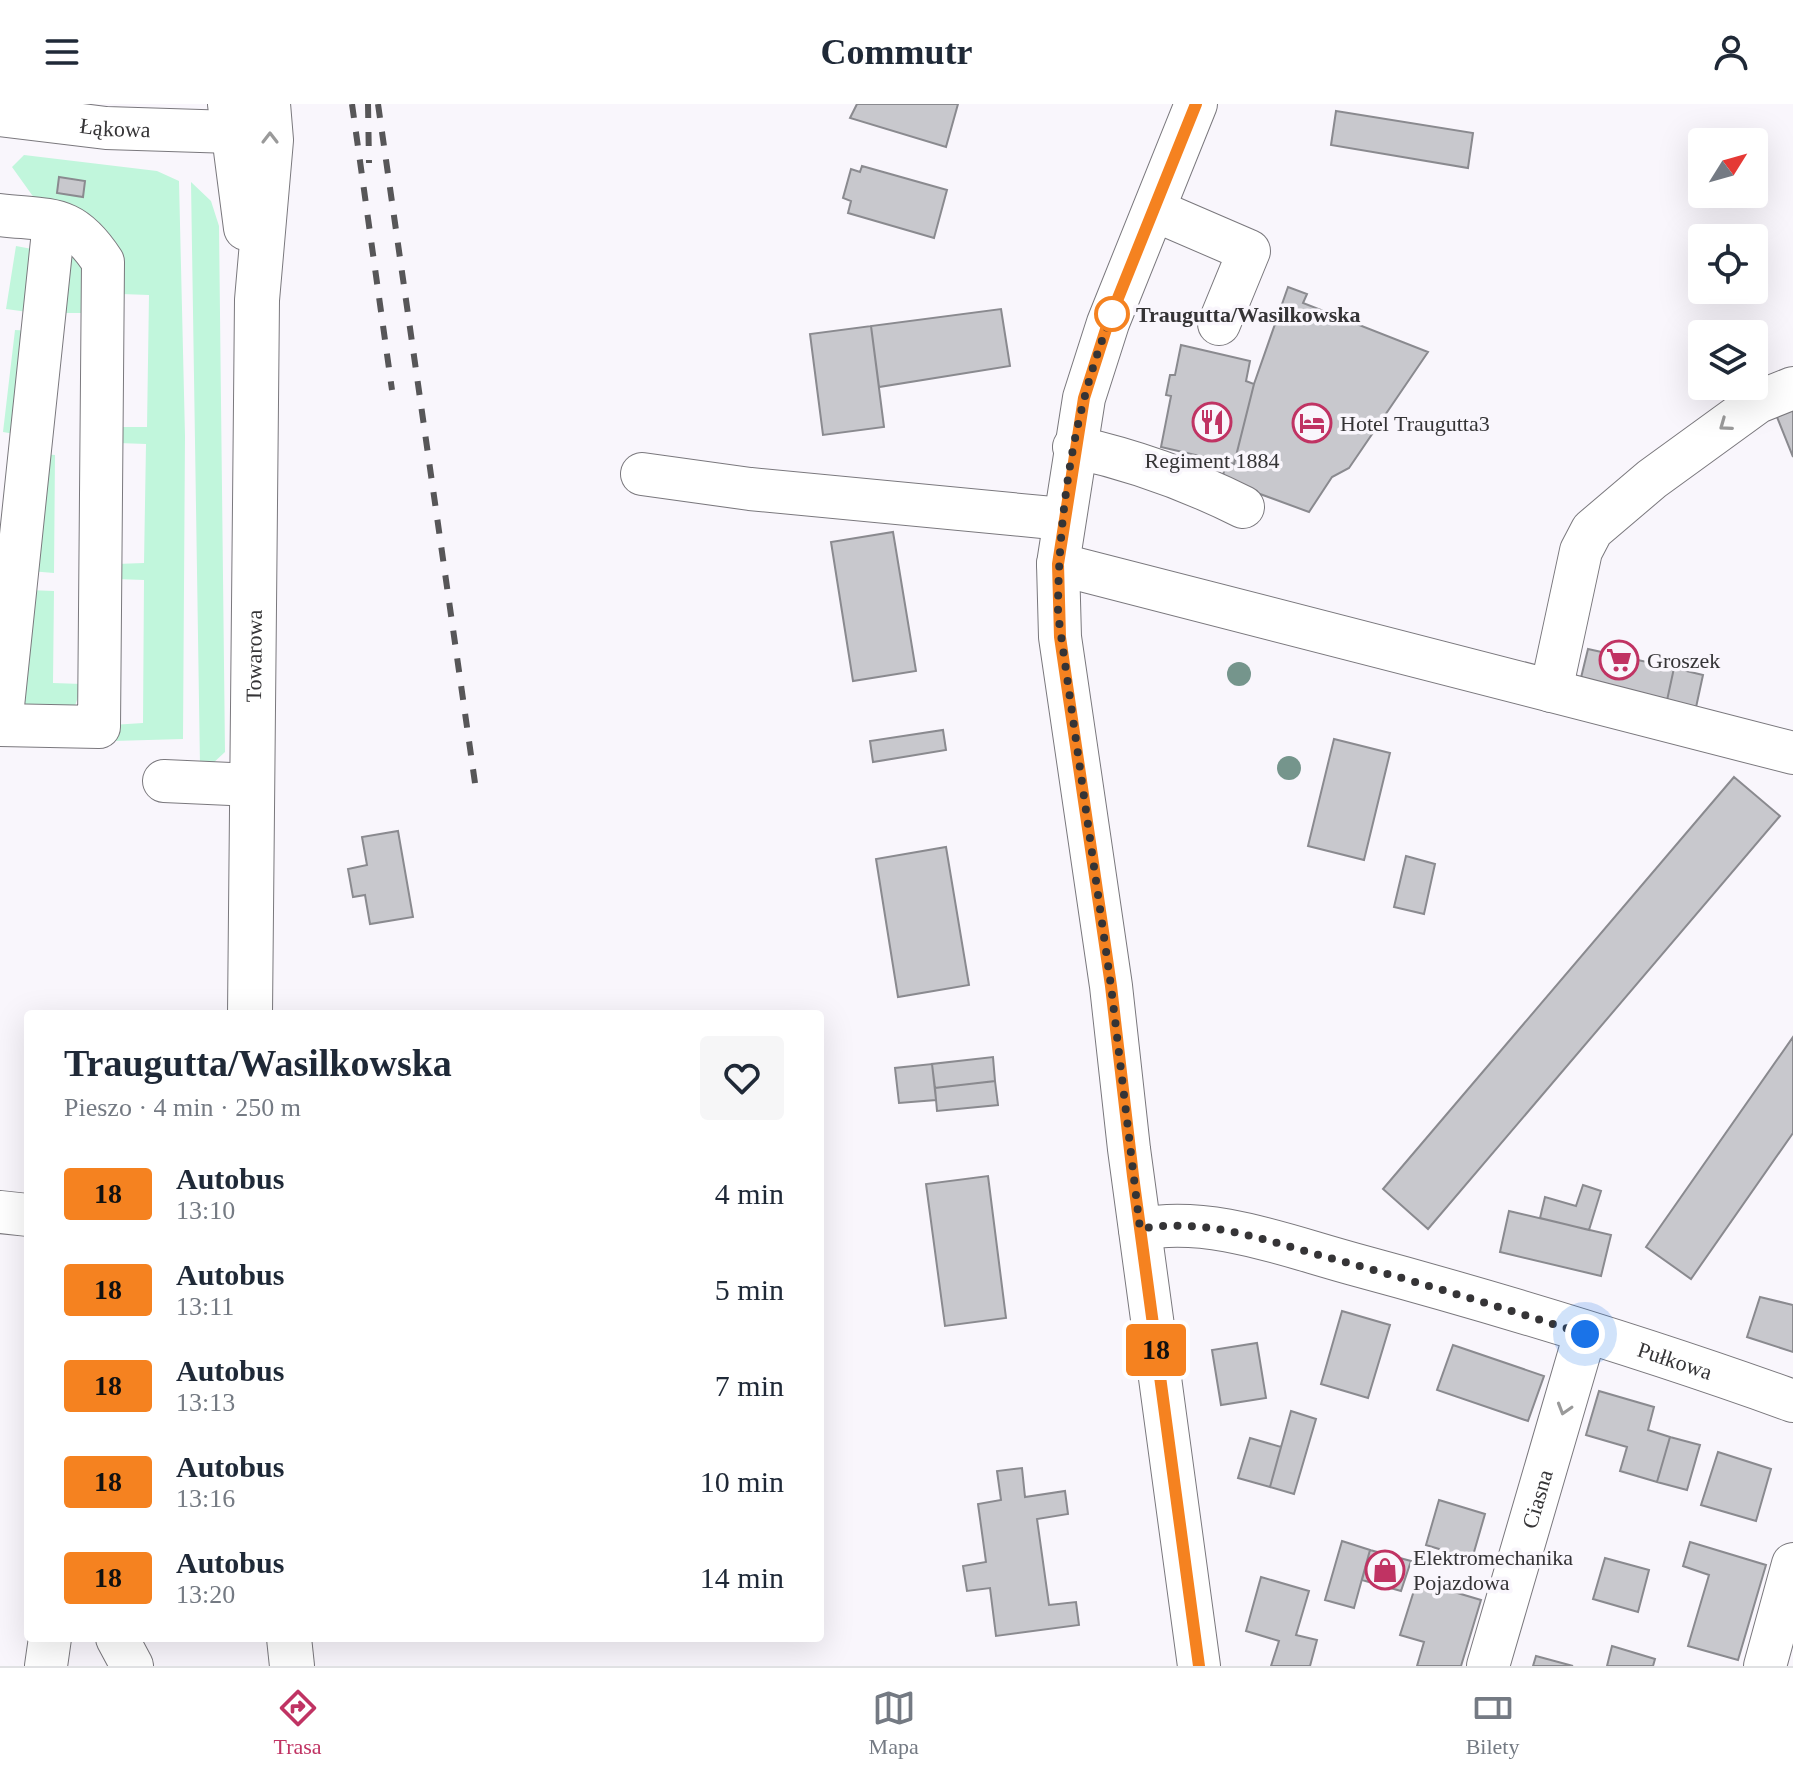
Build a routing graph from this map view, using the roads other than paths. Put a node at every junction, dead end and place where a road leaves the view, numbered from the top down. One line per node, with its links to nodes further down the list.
1 (268, 104): 8 (main road, Towarowa, one-way to 1)
2 (1196, 104): 5 (street)
3 (0, 115): 4 (street, Łąkowa)
4 (231, 118): 8 (main road, Towarowa)
5 (1154, 210): 9 (street); 11 (street)
6 (0, 215): 7 (street)
7 (54, 222): 17 (street); 17 (street)
8 (257, 300): 20 (main road, Towarowa)
9 (1219, 324)
10 (1793, 388): 16 (street, one-way to 16)
11 (1074, 447): 13 (street); 14 (street)
12 (642, 474): 14 (street)
13 (1243, 507)
14 (1063, 519): 15 (street)
15 (1058, 564): 16 (street); 24 (street)
16 (1551, 691): 18 (street)
17 (1, 725)
18 (1793, 753)
19 (164, 781): 20 (street)
20 (253, 785): 21 (main road, Towarowa)
21 (250, 1010)
22 (0, 1212): 23 (street)
23 (24, 1215)
24 (1140, 1229): 25 (street, Pułkowa); 34 (street)
25 (1585, 1334): 26 (street, Pułkowa); 35 (street, Ciasna, one-way to 35)
26 (1793, 1401)
27 (1793, 1564): 36 (street)
28 (49, 1642): 31 (street)
29 (119, 1642): 32 (street)
30 (289, 1642): 33 (main road)
31 (46, 1666)
32 (132, 1666)
33 (292, 1666)
34 (1199, 1666)
35 (1488, 1666)
36 (1765, 1666)

